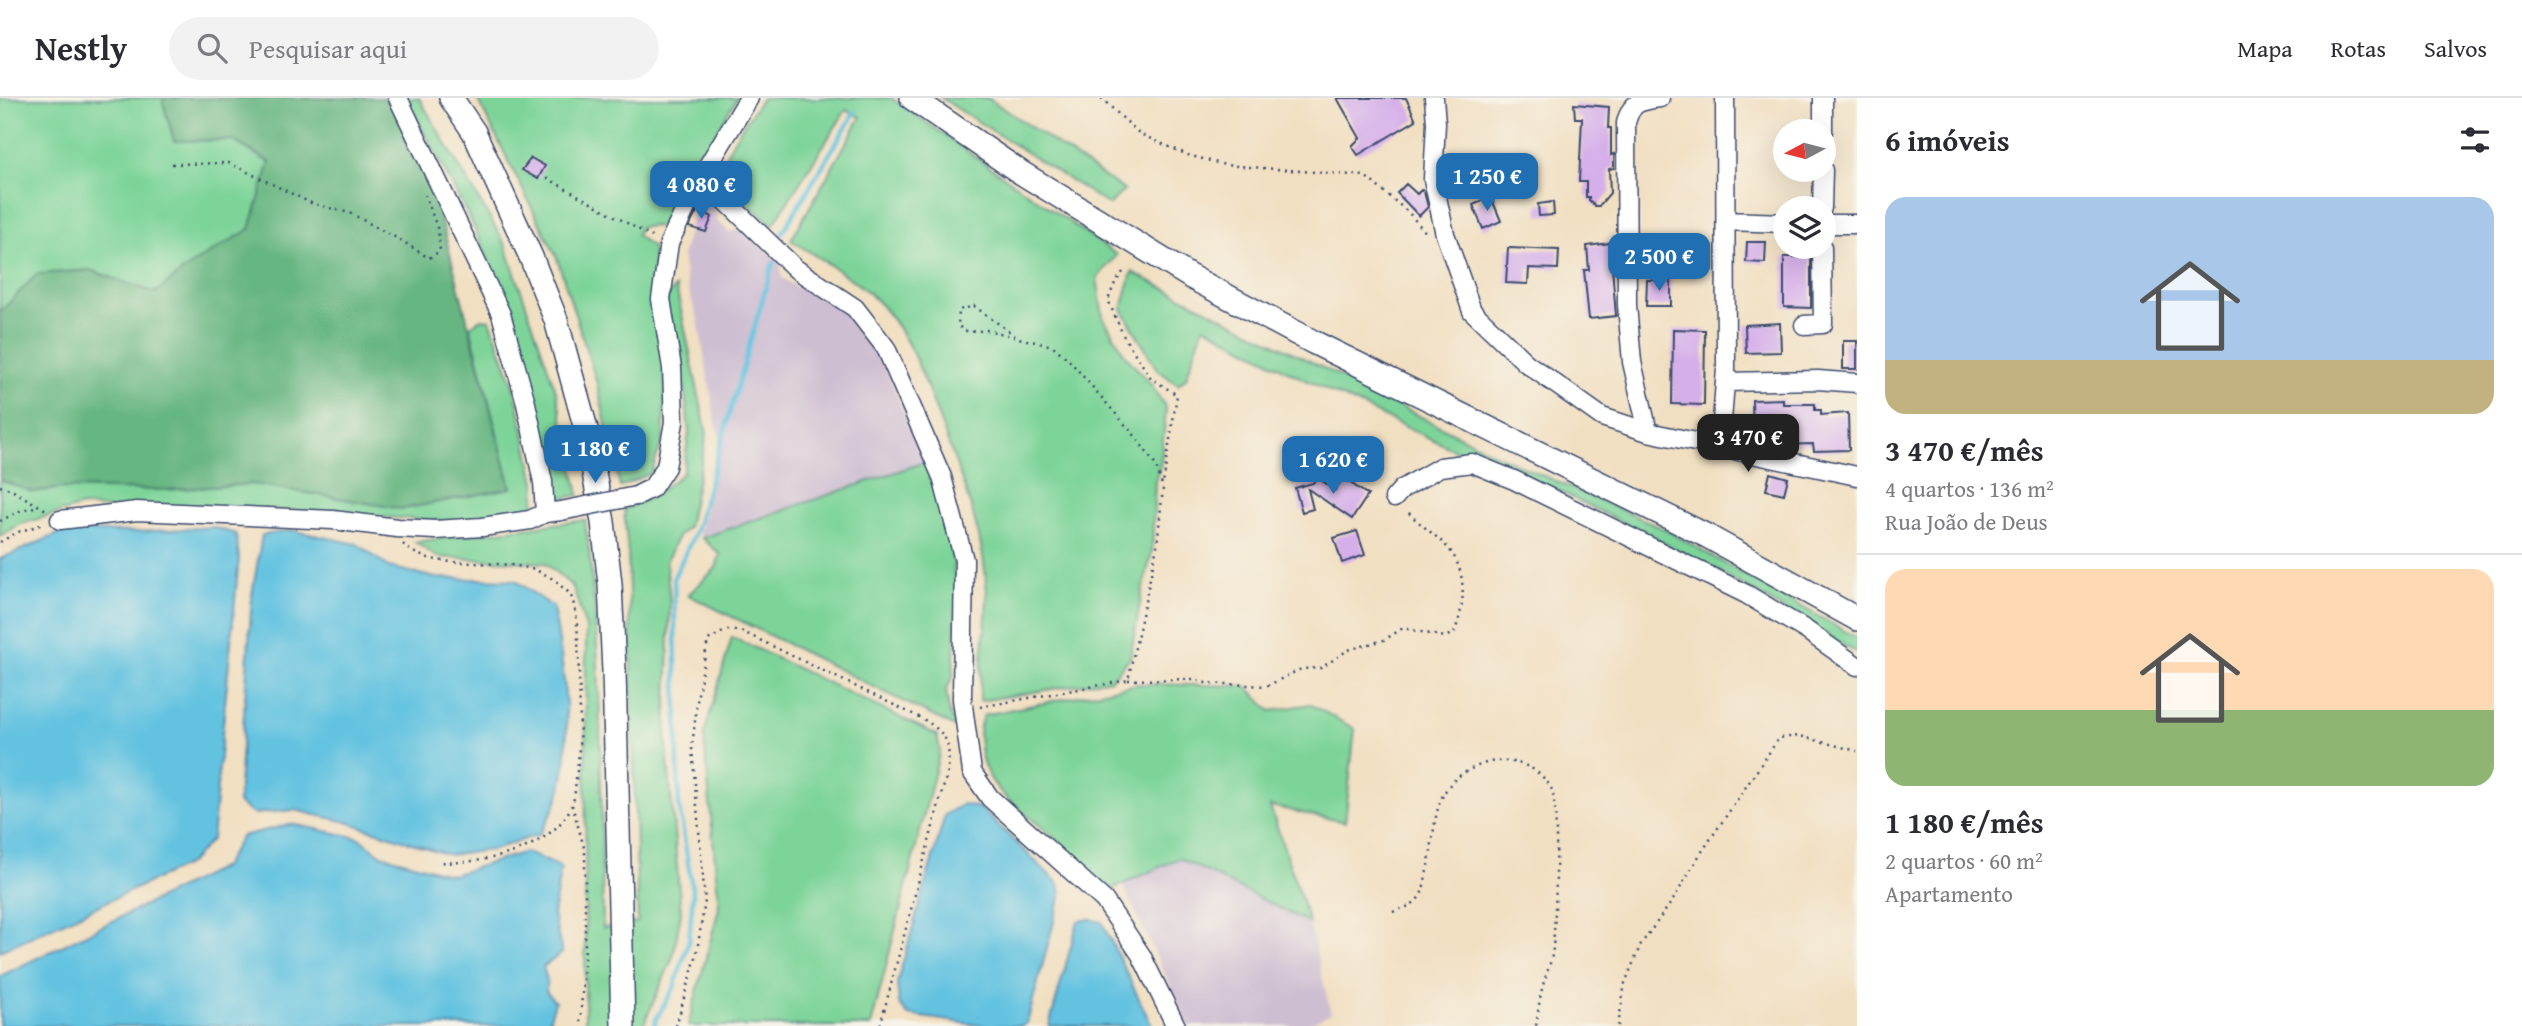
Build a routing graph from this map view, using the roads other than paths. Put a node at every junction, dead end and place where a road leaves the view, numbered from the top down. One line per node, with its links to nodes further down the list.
1 (398, 98): 25 (street)
2 (436, 98): 12 (main road)
3 (451, 98): 12 (main road)
4 (750, 98): 11 (street)
5 (912, 98): 27 (main road)
6 (1434, 98): 21 (street)
7 (1660, 98): 21 (street)
8 (1724, 98): 13 (street)
9 (1823, 98): 10 (street)
10 (1823, 119)
11 (701, 177): 25 (street, bridge); 30 (street)
12 (510, 212): 29 (main road)
13 (1726, 221): 14 (street); 19 (street)
14 (1773, 223)
15 (1836, 224): 16 (street)
16 (1857, 224)
17 (1822, 259): 18 (street)
18 (1804, 325)
19 (1725, 382): 20 (street); 22 (street)
20 (1857, 383)
21 (1648, 432): 22 (street)
22 (1720, 447): 23 (street)
23 (1857, 476)
24 (1394, 498): 28 (street)
25 (553, 512): 26 (street)
26 (60, 520)
27 (1857, 619)
28 (1857, 667)
29 (623, 1026)
30 (1176, 1026)

